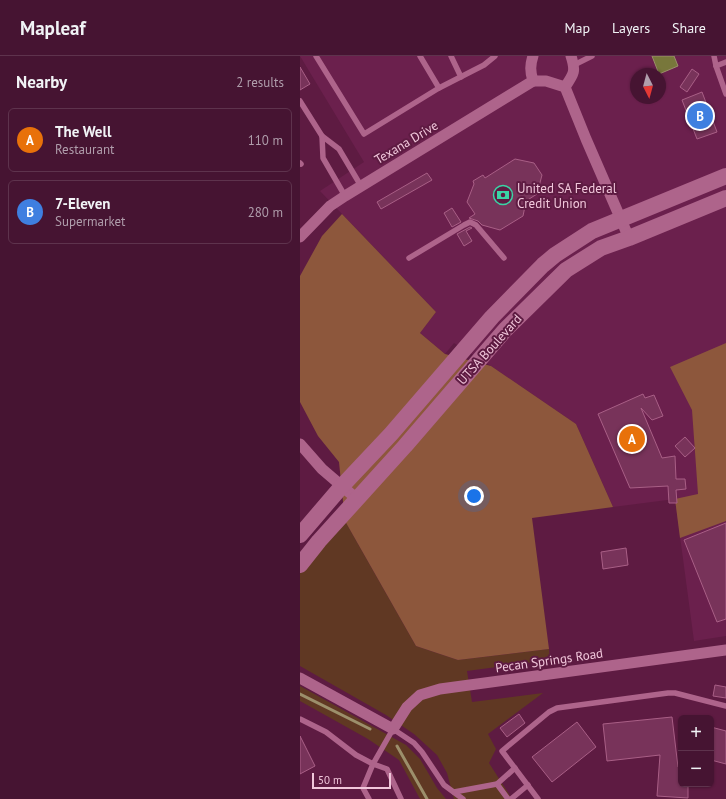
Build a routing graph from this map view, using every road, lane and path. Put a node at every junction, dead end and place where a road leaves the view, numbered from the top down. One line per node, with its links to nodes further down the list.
1 (316, 56): 14 (lane)
2 (420, 56): 14 (lane)
3 (451, 56): 11 (lane)
4 (496, 56): 11 (lane)
5 (533, 56): 12 (street)
6 (592, 56): 8 (lane)
7 (714, 56): 10 (lane)
8 (572, 60): 13 (street)
9 (726, 62): 10 (lane)
10 (716, 66): 15 (lane)
11 (461, 77): 14 (lane)
12 (533, 81): 13 (street); 19 (street, Texana Drive)
13 (566, 87): 22 (street)
14 (439, 88)
15 (726, 94)
16 (300, 101): 17 (lane)
17 (322, 136): 19 (lane); 20 (lane)
18 (726, 176): 22 (main road, UTSA Boulevard)
19 (361, 186): 20 (street, Texana Drive)
20 (345, 196): 23 (street, Texana Drive)
21 (726, 198): 24 (main road, UTSA Boulevard)
22 (621, 220): 24 (street); 27 (main road, UTSA Boulevard)
23 (300, 237)
24 (629, 238): 28 (main road, UTSA Boulevard)
25 (409, 258): 26 (lane)
26 (504, 258)
27 (469, 343): 28 (street); 30 (main road, UTSA Boulevard)
28 (483, 356): 31 (main road, UTSA Boulevard)
29 (300, 444): 30 (street)
30 (342, 486): 31 (street); 32 (main road, UTSA Boulevard)
31 (357, 499): 33 (main road, UTSA Boulevard)
32 (300, 535)
33 (300, 565)
34 (726, 650): 38 (street, Pecan Springs Road)
35 (300, 678): 38 (street)
36 (726, 706): 40 (lane)
37 (300, 719): 39 (lane)
38 (393, 729): 39 (lane); 43 (lane)
39 (373, 764): 44 (lane); 45 (lane)
40 (515, 768): 41 (lane); 42 (lane)
41 (497, 784): 43 (lane); 47 (lane)
42 (528, 786): 48 (lane); 49 (lane)
43 (454, 792): 46 (lane)
44 (369, 799)
45 (402, 799)
46 (463, 799)
47 (508, 799)
48 (511, 799)
49 (538, 799)

